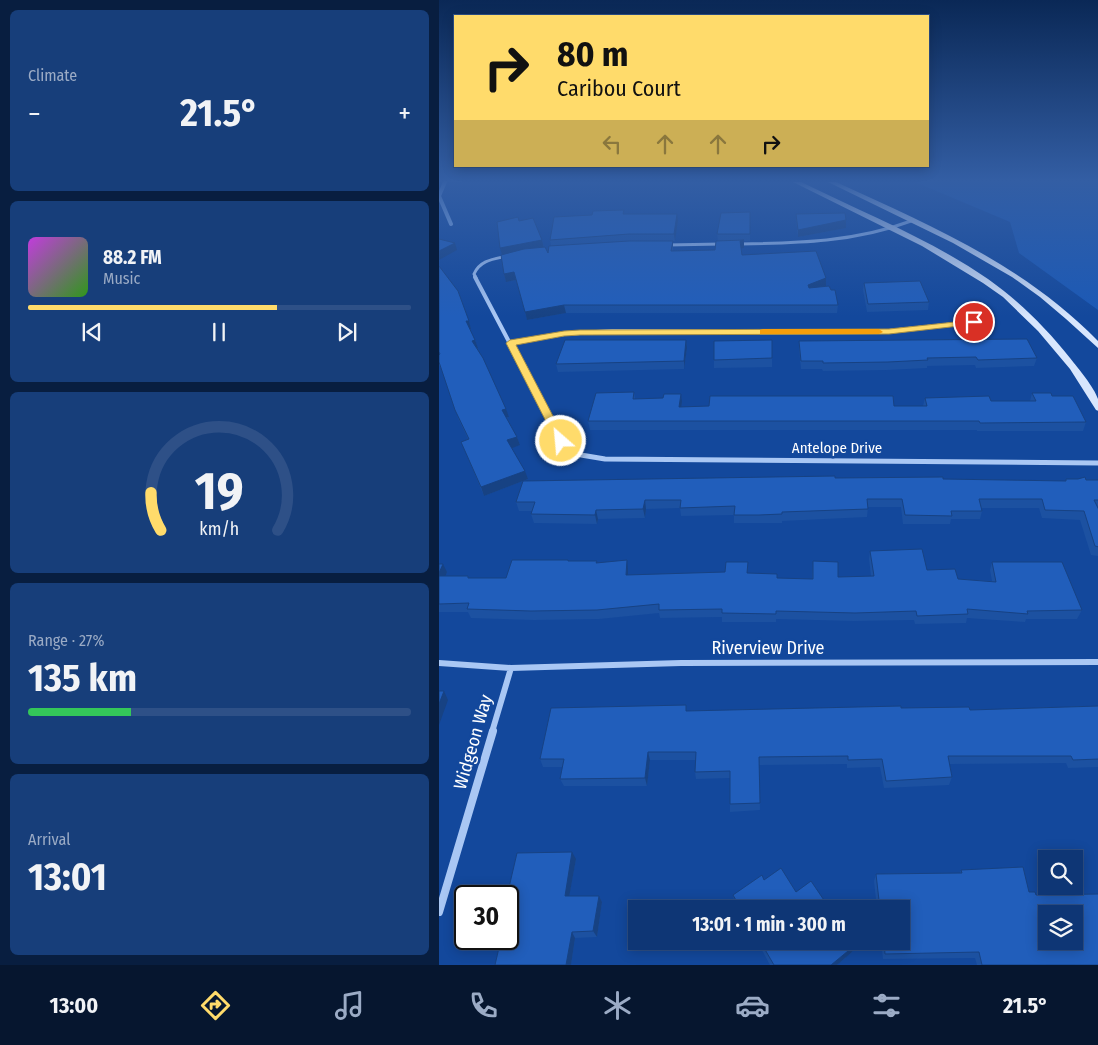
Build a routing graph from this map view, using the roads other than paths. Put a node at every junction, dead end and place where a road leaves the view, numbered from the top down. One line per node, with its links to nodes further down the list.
1 (887, 227): 4 (main road)
2 (896, 227): 4 (street)
3 (924, 227): 9 (main road)
4 (891, 229): 5 (street); 10 (main road)
5 (663, 245)
6 (508, 256): 8 (street)
7 (974, 322): 8 (street)
8 (510, 343): 11 (street, Antelope Drive)
9 (1098, 347)
10 (1098, 408)
11 (1098, 463)
12 (1098, 662): 14 (street, Riverview Drive)
13 (439, 663): 14 (street, Riverview Drive)
14 (511, 668): 15 (street, Widgeon Way)
15 (439, 912)

